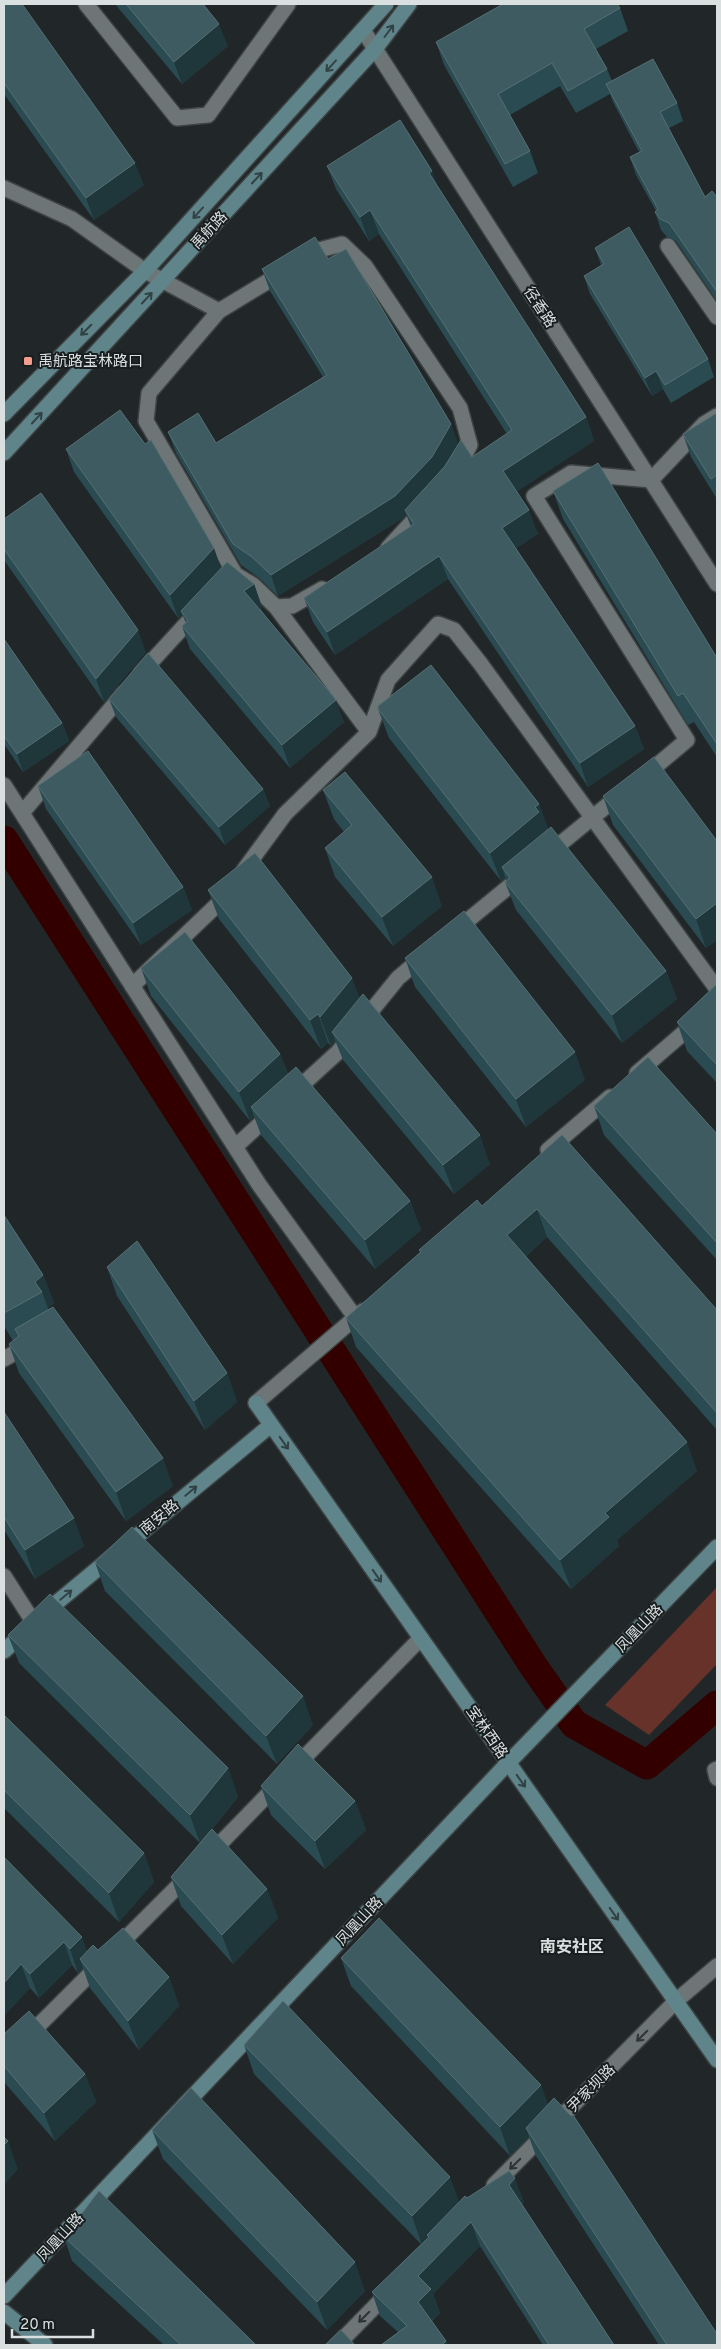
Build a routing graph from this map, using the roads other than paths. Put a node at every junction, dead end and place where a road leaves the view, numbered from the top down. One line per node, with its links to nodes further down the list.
1 (86, 4): 2 (street)
2 (288, 4)
3 (386, 4): 5 (street, 禹航路)
4 (409, 4): 6 (street, 禹航路, one-way to 4)
5 (363, 30): 6 (street, 径香路); 9 (street, 禹航路, one-way to 9)
6 (375, 49): 10 (street, 禹航路, one-way to 6); 17 (street, 径香路)
7 (4, 188): 9 (street)
8 (668, 246): 12 (street)
9 (145, 270): 10 (street); 13 (street, 禹航路, one-way to 13)
10 (163, 280): 11 (street); 15 (street, 禹航路, one-way to 10)
11 (219, 311): 16 (street); 20 (street)
12 (717, 318)
13 (4, 414)
14 (717, 416): 17 (street)
15 (4, 453)
16 (452, 476)
17 (651, 480): 22 (street, 径香路); 29 (street)
18 (434, 498): 19 (street)
19 (378, 558)
20 (234, 572): 23 (street); 25 (street)
21 (335, 582): 25 (street)
22 (717, 584)
23 (221, 586)
24 (208, 600): 28 (street)
25 (276, 607): 26 (street)
26 (369, 732): 29 (street); 30 (street)
27 (4, 785): 28 (street)
28 (22, 813): 30 (street)
29 (594, 817): 31 (street); 33 (street)
30 (132, 986): 33 (street)
31 (717, 989)
32 (717, 1004): 34 (street)
33 (235, 1147): 36 (street)
34 (536, 1161)
35 (370, 1304): 36 (street)
36 (355, 1317): 39 (street, 宝林西路)
37 (45, 1335): 38 (street)
38 (4, 1360)
39 (271, 1425): 42 (street, 南安路, one-way to 39); 43 (street, 宝林西路, one-way to 43)
40 (717, 1547): 45 (street, 凤凰山路)
41 (4, 1576): 42 (street)
42 (34, 1623): 44 (street, 南安路)
43 (421, 1638): 45 (street, 宝林西路); 50 (street)
44 (4, 1651)
45 (508, 1763): 49 (street, 宝林西路, one-way to 49); 54 (street, 凤凰山路)
46 (717, 1769): 47 (street)
47 (717, 1778)
48 (717, 1966): 49 (street, 尹家坝路)
49 (676, 2001): 51 (street, 宝林西路); 52 (street, 尹家坝路, one-way to 52)
50 (4, 2060)
51 (717, 2060)
52 (482, 2198)
53 (399, 2282): 57 (street, one-way to 57)
54 (4, 2296)
55 (4, 2312): 56 (street)
56 (45, 2345)
57 (337, 2345)

